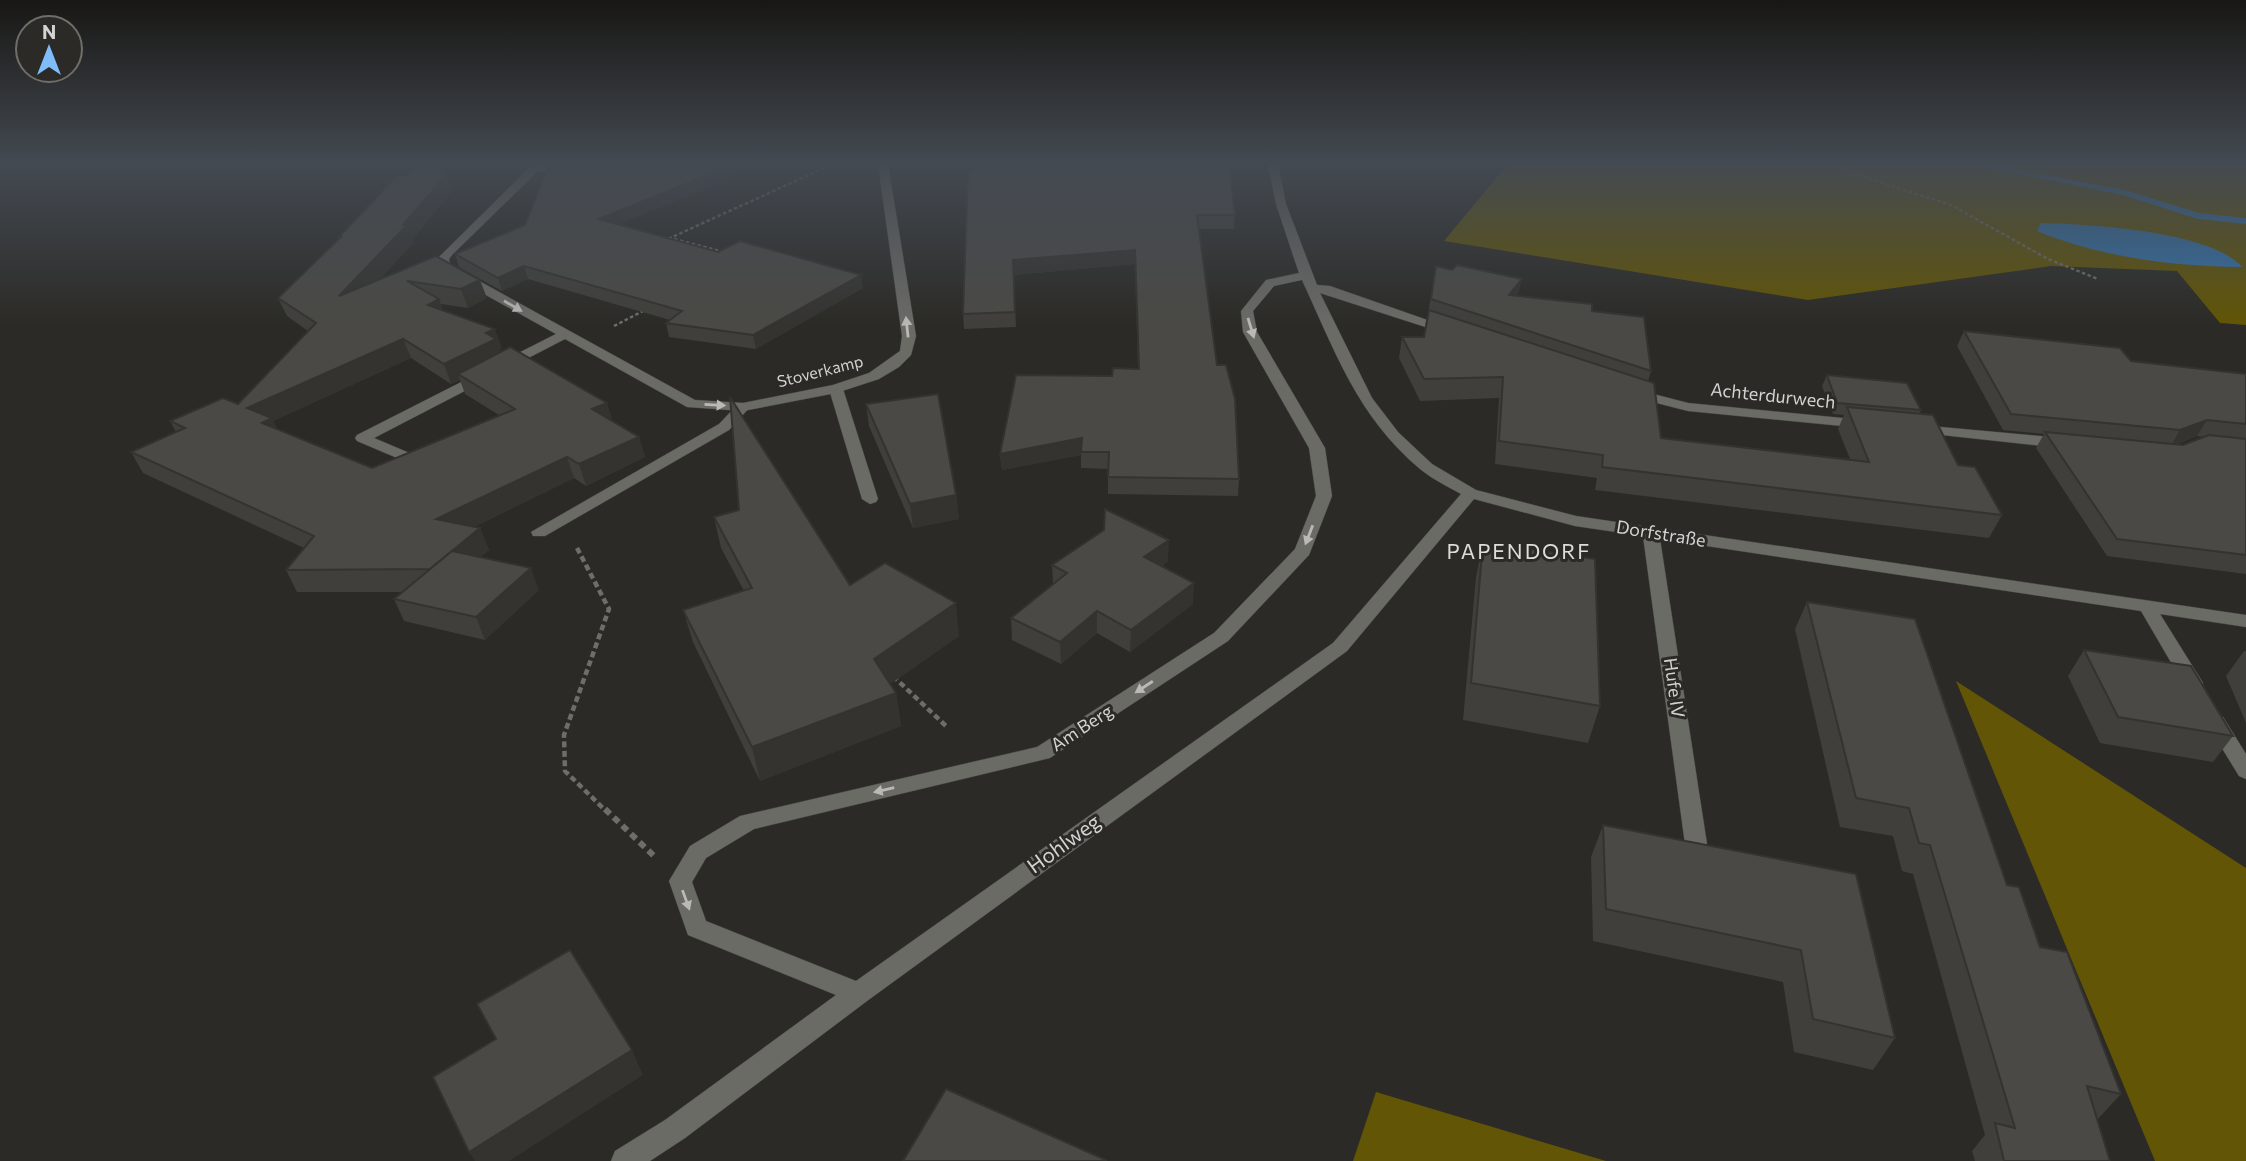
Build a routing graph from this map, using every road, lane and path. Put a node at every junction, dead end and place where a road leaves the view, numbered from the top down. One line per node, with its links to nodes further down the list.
1 (484, 218): 10 (street, Stoverkamp, one-way to 10)
2 (714, 218): 6 (path)
3 (891, 218): 13 (street, Stoverkamp, one-way to 3)
4 (1286, 218): 8 (street, Dorfstraße)
5 (1975, 218): 7 (path)
6 (735, 255)
7 (2098, 278)
8 (1309, 282): 11 (street); 20 (street, Dorfstraße); 31 (street, Am Berg, one-way to 31)
9 (651, 307): 12 (path)
10 (562, 335): 12 (street, Stoverkamp); 19 (street)
11 (1465, 336)
12 (579, 344): 15 (street, Stoverkamp, one-way to 15)
13 (836, 389): 15 (street, Stoverkamp); 21 (street)
14 (1623, 389): 16 (street, Achterdurwech)
15 (743, 407): 22 (street)
16 (1872, 425)
17 (1899, 427): 18 (street)
18 (2077, 445)
19 (421, 463)
20 (1470, 493): 24 (street, Dorfstraße); 32 (street, Hohlweg)
21 (870, 499)
22 (562, 519): 23 (street); 31 (path)
23 (539, 532)
24 (1651, 533): 25 (street, Dorfstraße); 30 (street, Hufe IV)
25 (2146, 605): 26 (street, Dorfstraße); 29 (street)
26 (2246, 621)
27 (890, 673): 28 (path)
28 (946, 726)
29 (2246, 771)
30 (1696, 844)
31 (680, 881): 32 (street, one-way to 32)
32 (858, 993): 33 (street, Hohlweg)
33 (625, 1161)

